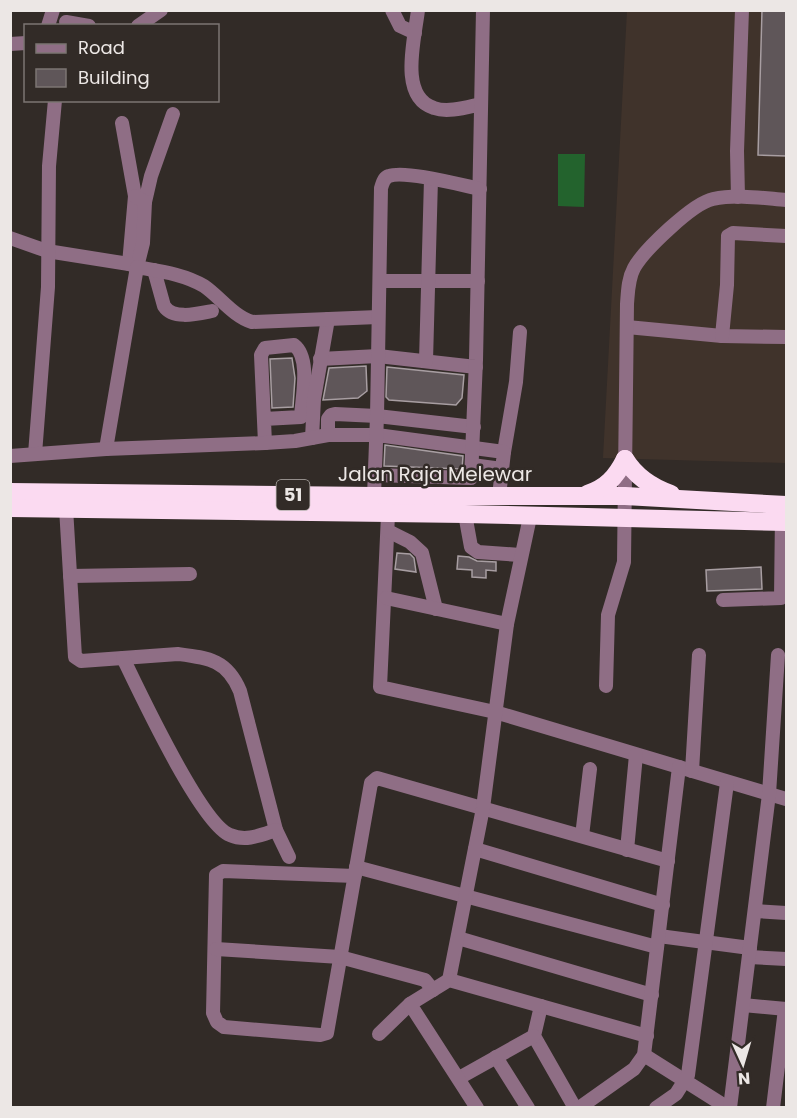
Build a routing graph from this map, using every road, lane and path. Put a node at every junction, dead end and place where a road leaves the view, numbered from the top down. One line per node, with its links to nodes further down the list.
1 (161, 10): 8 (street)
2 (392, 10): 9 (street)
3 (418, 10): 9 (street)
4 (483, 10): 11 (street)
5 (742, 10): 16 (street)
6 (66, 19): 7 (street)
7 (82, 24)
8 (141, 24)
9 (415, 33): 11 (street)
10 (55, 102): 21 (street)
11 (481, 104): 15 (street)
12 (173, 114): 17 (street)
13 (122, 123): 17 (street)
14 (431, 179): 15 (street); 24 (street); 25 (street)
15 (480, 189): 26 (street)
16 (738, 197): 18 (street); 30 (street)
17 (140, 199): 22 (street)
18 (786, 200)
19 (786, 236): 32 (street)
20 (10, 238): 21 (street)
21 (47, 251): 22 (street); 48 (street)
22 (133, 265): 23 (street); 46 (street)
23 (154, 270): 27 (street); 29 (street)
24 (380, 281): 25 (street); 28 (street)
25 (428, 281): 26 (street); 36 (street)
26 (478, 281): 37 (street)
27 (212, 311)
28 (378, 316): 29 (street); 34 (street)
29 (328, 319): 35 (street)
30 (627, 327): 32 (street); 50 (street)
31 (520, 332): 47 (street)
32 (722, 336): 33 (street)
33 (786, 337)
34 (378, 356): 35 (street); 36 (street); 38 (street)
35 (320, 358): 43 (street)
36 (426, 362): 37 (street)
37 (476, 367): 40 (street)
38 (377, 416): 40 (street); 41 (street); 42 (street)
39 (264, 419): 39 (street); 44 (street)
40 (474, 427): 45 (street)
41 (328, 435): 42 (street); 43 (street)
42 (377, 435): 45 (street); 53 (street)
43 (312, 438): 44 (street)
44 (265, 443): 46 (street)
45 (473, 447): 47 (street); 51 (street)
46 (106, 448): 48 (street)
47 (504, 452): 52 (street)
48 (35, 454): 49 (street)
49 (10, 456)
50 (625, 459): 59 (highway); 60 (street); 62 (highway)
51 (472, 465): 52 (street); 53 (street)
52 (502, 469): 58 (street)
53 (375, 475): 57 (street)
54 (45, 491): 55 (highway, Jalan Raja Melewar / 51); 56 (highway, Jalan Raja Melewar / 51); 64 (street)
55 (10, 492)
56 (92, 492): 61 (highway, Jalan Raja Melewar / 51); 64 (street)
57 (374, 496): 58 (highway, Jalan Raja Melewar / 51); 61 (highway, Jalan Raja Melewar / 51)
58 (499, 496): 59 (highway, Jalan Raja Melewar / 51)
59 (576, 496): 60 (highway, Jalan Raja Melewar / 51)
60 (625, 496): 62 (highway, Jalan Raja Melewar / 51); 68 (street)
61 (115, 500): 64 (highway, Jalan Raja Melewar / 51); 69 (highway, Jalan Raja Melewar / 51)
62 (693, 501): 65 (highway, Jalan Raja Melewar / 51)
63 (10, 508): 64 (highway, Jalan Raja Melewar / 51)
64 (66, 508): 72 (street)
65 (784, 513): 68 (highway, Jalan Raja Melewar / 51); 74 (street)
66 (465, 514): 67 (highway, Jalan Raja Melewar / 51); 69 (highway, Jalan Raja Melewar / 51); 70 (street)
67 (530, 517): 68 (highway, Jalan Raja Melewar / 51); 70 (street)
68 (624, 520): 80 (street)
69 (388, 523): 73 (street); 75 (street)
70 (520, 555): 76 (street)
71 (190, 574): 72 (street)
72 (70, 576): 79 (street)
73 (386, 598): 75 (street); 81 (street)
74 (723, 600)
75 (436, 609): 76 (street)
76 (507, 624): 81 (street)
77 (699, 655): 84 (street)
78 (778, 655): 86 (street)
79 (123, 658): 89 (street); 89 (street)
80 (606, 686)
81 (495, 712): 82 (street); 88 (street)
82 (636, 754): 84 (street); 92 (street)
83 (590, 768): 90 (street)
84 (686, 769): 85 (street); 94 (street)
85 (727, 783): 86 (street); 102 (street)
86 (770, 794): 87 (street); 98 (street)
87 (786, 799)
88 (483, 808): 90 (street); 91 (street); 95 (street)
89 (276, 830): 93 (street)
90 (582, 836): 92 (street)
91 (475, 849): 96 (street); 97 (street)
92 (627, 849): 94 (street)
93 (289, 857)
94 (668, 861): 97 (street)
95 (355, 872): 96 (street); 103 (street); 105 (street)
96 (466, 895): 100 (street); 101 (street)
97 (663, 905): 101 (street)
98 (755, 911): 99 (street); 104 (street)
99 (786, 913)
100 (458, 938): 107 (street); 109 (street)
101 (658, 942): 102 (street); 109 (street)
102 (706, 943): 104 (street); 120 (street)
103 (216, 949): 105 (street); 105 (street)
104 (750, 953): 106 (street); 111 (street)
105 (340, 957): 108 (street)
106 (786, 959)
107 (449, 980): 108 (street); 112 (street)
108 (433, 990): 110 (street)
109 (652, 995): 116 (street)
110 (410, 1004): 114 (street); 119 (street)
111 (743, 1005): 113 (street); 125 (street)
112 (541, 1006): 115 (street); 116 (street)
113 (786, 1009): 126 (street)
114 (379, 1034)
115 (534, 1035): 118 (street); 123 (street)
116 (647, 1036): 117 (street)
117 (644, 1055): 120 (street); 123 (street)
118 (496, 1057): 119 (street); 122 (street)
119 (459, 1078): 121 (street)
120 (685, 1081): 124 (street); 125 (street)
121 (477, 1107)
122 (528, 1107)
123 (577, 1107)
124 (657, 1107)
125 (729, 1107)
126 (773, 1107)

